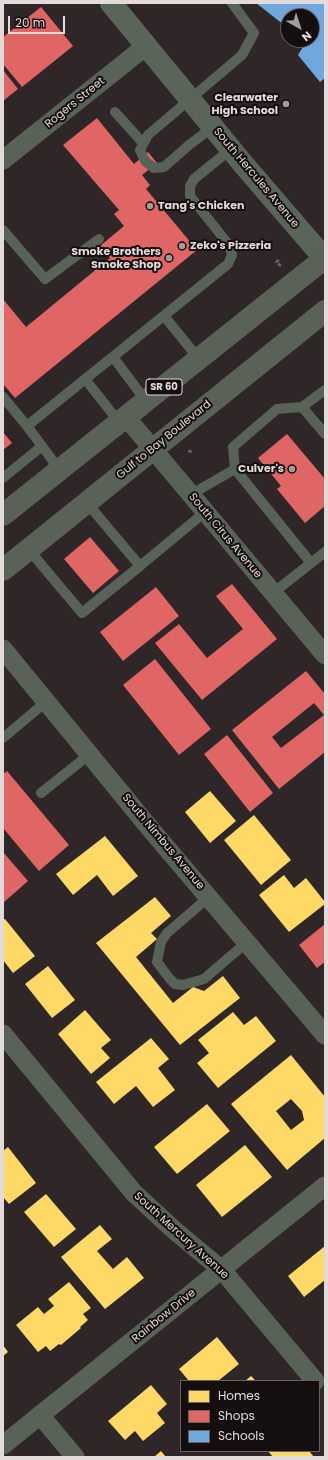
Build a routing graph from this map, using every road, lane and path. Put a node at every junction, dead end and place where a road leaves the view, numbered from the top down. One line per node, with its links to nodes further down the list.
1 (110, 3): 3 (street, South Hercules Avenue)
2 (232, 3): 4 (lane)
3 (146, 46): 4 (street, South Hercules Avenue); 9 (street, Rogers Street)
4 (190, 100): 6 (street, South Hercules Avenue); 7 (lane)
5 (115, 112): 7 (lane)
6 (213, 127): 7 (lane); 8 (street, South Hercules Avenue)
7 (144, 143)
8 (231, 149): 13 (street, South Hercules Avenue); 16 (lane)
9 (3, 160)
10 (3, 230): 11 (lane)
11 (99, 239)
12 (281, 258): 14 (path)
13 (325, 258): 18 (main road, SR 60)
14 (281, 266)
15 (325, 311): 28 (main road, Gulf to Bay Boulevard)
16 (164, 316): 17 (lane); 18 (lane)
17 (113, 357): 19 (lane); 22 (lane)
18 (199, 359): 22 (main road, SR 60)
19 (85, 379): 24 (lane); 25 (lane)
20 (325, 390): 23 (lane)
21 (3, 397): 25 (lane)
22 (146, 401): 24 (main road, SR 60)
23 (302, 407): 26 (lane); 32 (lane)
24 (122, 419): 28 (street, South Cirus Avenue); 31 (main road, SR 60)
25 (27, 426): 27 (lane)
26 (325, 434)
27 (42, 446): 31 (lane); 33 (lane)
28 (153, 450): 34 (street, South Cirus Avenue); 35 (main road, Gulf to Bay Boulevard)
29 (188, 451): 30 (path)
30 (193, 452)
31 (59, 470): 36 (main road, SR 60)
32 (235, 470): 34 (lane); 40 (lane)
33 (3, 478)
34 (190, 495): 37 (street, South Cirus Avenue)
35 (87, 503): 38 (main road, Gulf to Bay Boulevard); 41 (lane)
36 (4, 512)
37 (205, 512): 41 (lane); 43 (street, South Cirus Avenue)
38 (29, 550): 41 (lane); 42 (main road, Gulf to Bay Boulevard)
39 (325, 552): 40 (lane)
40 (311, 563): 43 (lane)
41 (140, 566)
42 (3, 570)
43 (273, 593): 45 (street, South Cirus Avenue)
44 (3, 649): 46 (street, South Nimbus Avenue)
45 (325, 655)
46 (47, 701): 47 (lane); 48 (street, South Nimbus Avenue)
47 (4, 735)
48 (90, 754): 49 (lane); 50 (street, South Nimbus Avenue)
49 (42, 793)
50 (209, 897): 51 (street, South Nimbus Avenue); 51 (lane)
51 (247, 942): 53 (street, South Nimbus Avenue)
52 (3, 1034): 55 (street, South Mercury Avenue)
53 (325, 1035)
54 (325, 1186): 55 (street, Rainbow Drive)
55 (222, 1270): 56 (street, South Mercury Avenue); 57 (street, Rainbow Drive)
56 (314, 1380)
57 (40, 1415): 58 (street, Rainbow Drive); 59 (street)
58 (3, 1445)
59 (75, 1457)

